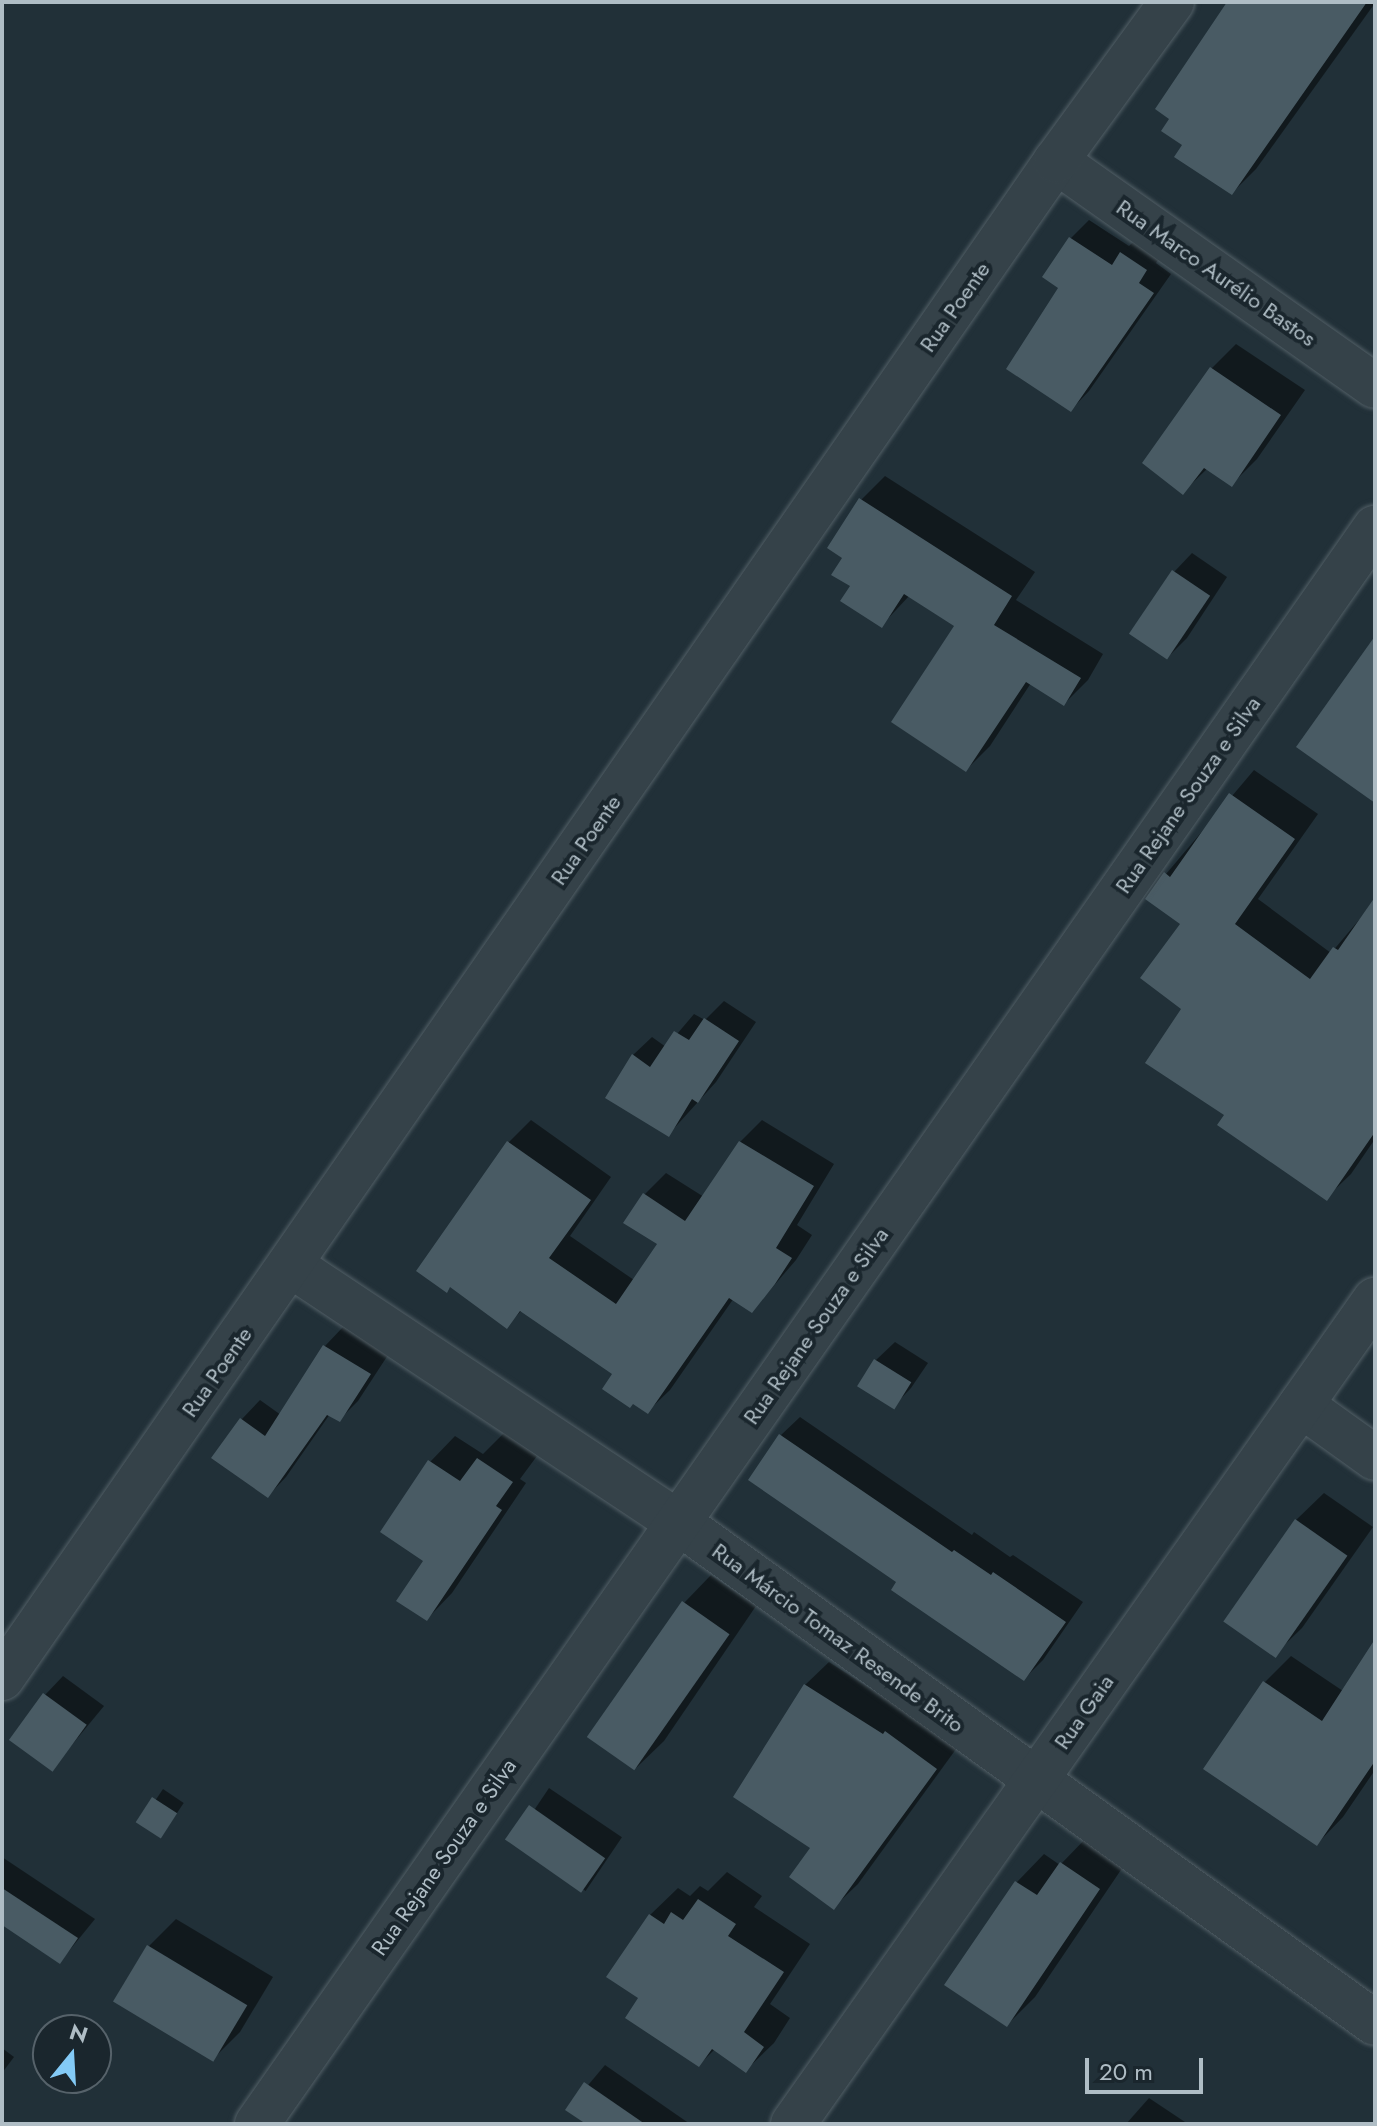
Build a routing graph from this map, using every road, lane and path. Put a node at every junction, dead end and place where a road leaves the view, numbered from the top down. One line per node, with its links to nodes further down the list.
1 (1172, 2): 2 (street, Rua Poente)
2 (1056, 161): 3 (street, Rua Marco Aurélio Bastos); 5 (street, Rua Poente)
3 (1375, 386)
4 (1375, 528): 9 (street, Rua Rejane Souza e Silva)
5 (292, 1266): 9 (street, Rua Márcio Tomaz Resende Brito); 10 (street, Rua Poente)
6 (1375, 1300): 7 (street, Rua Gaia)
7 (1301, 1405): 8 (street); 11 (street, Rua Gaia)
8 (1375, 1458)
9 (678, 1522): 11 (street, Rua Márcio Tomaz Resende Brito); 13 (street, Rua Rejane Souza e Silva)
10 (2, 1678)
11 (1035, 1781): 12 (street, Rua Márcio Tomaz Resende Brito); 14 (street, Rua Gaia)
12 (1375, 2023)
13 (257, 2124)
14 (793, 2124)

